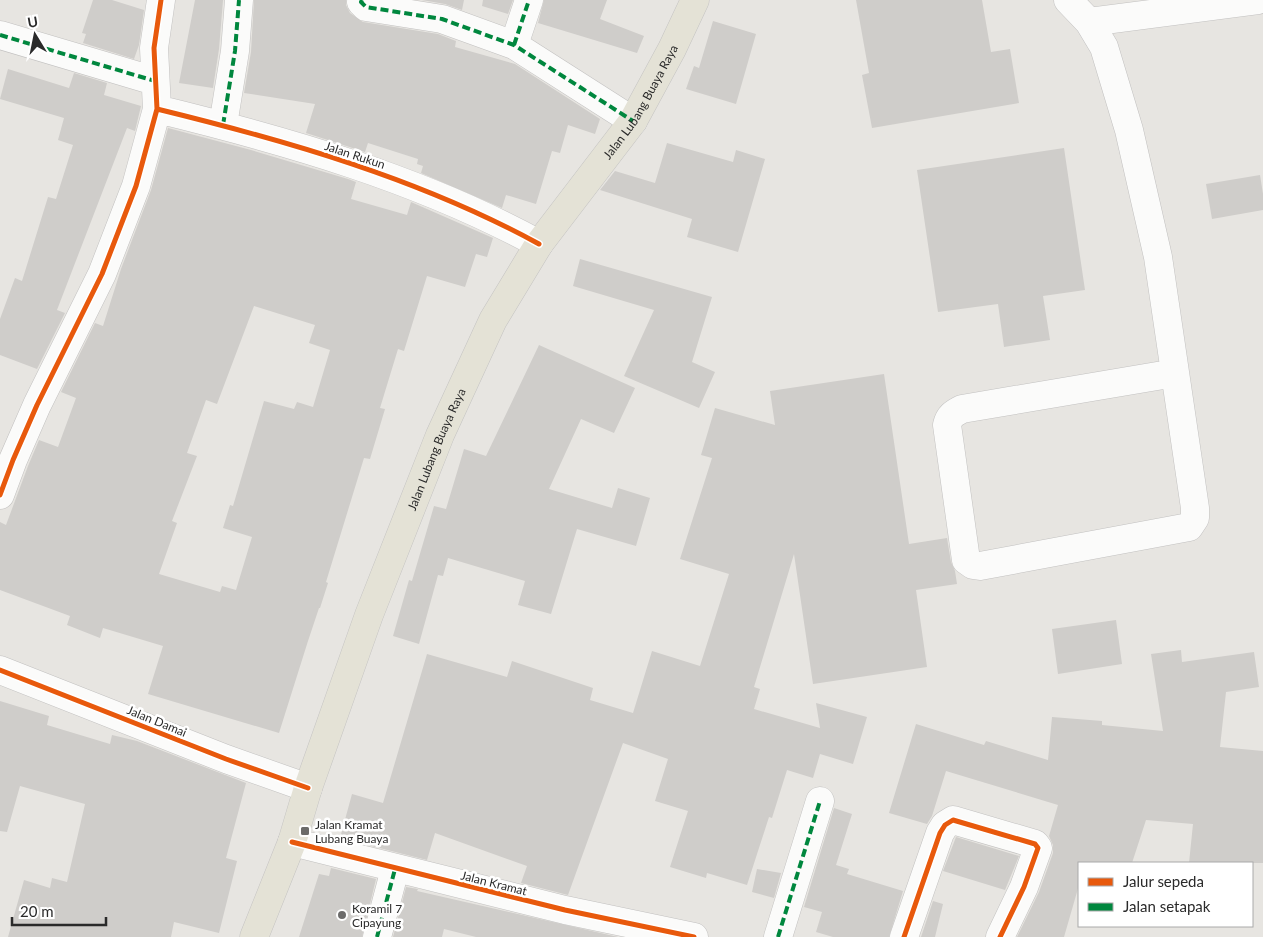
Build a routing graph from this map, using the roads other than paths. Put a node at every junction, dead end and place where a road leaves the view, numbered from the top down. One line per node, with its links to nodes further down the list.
1 (161, 0): 11 (street)
2 (239, 0): 14 (street)
3 (362, 0): 10 (street)
4 (529, 0): 10 (street)
5 (695, 0): 13 (main road, Jalan Lubang Buaya Raya)
6 (1068, 0): 8 (street)
7 (1258, 0): 8 (street)
8 (1089, 22): 16 (street)
9 (0, 34): 11 (street)
10 (514, 44): 13 (street)
11 (155, 81): 12 (street)
12 (157, 109): 14 (street, Jalan Rukun); 17 (street)
13 (633, 121): 15 (main road, Jalan Lubang Buaya Raya)
14 (223, 125): 15 (street, Jalan Rukun)
15 (539, 244): 19 (main road, Jalan Lubang Buaya Raya)
16 (1175, 373): 16 (street)
17 (0, 495)
18 (0, 670): 19 (street, Jalan Damai)
19 (308, 788): 21 (main road, Jalan Lubang Buaya Raya)
20 (820, 801): 26 (street)
21 (292, 842): 22 (street, Jalan Kramat); 23 (main road, Jalan Lubang Buaya Raya)
22 (395, 869): 24 (street); 25 (street, Jalan Kramat)
23 (254, 937)
24 (377, 937)
25 (694, 937)
26 (778, 937)
27 (904, 937): 28 (street)
28 (1000, 937)

